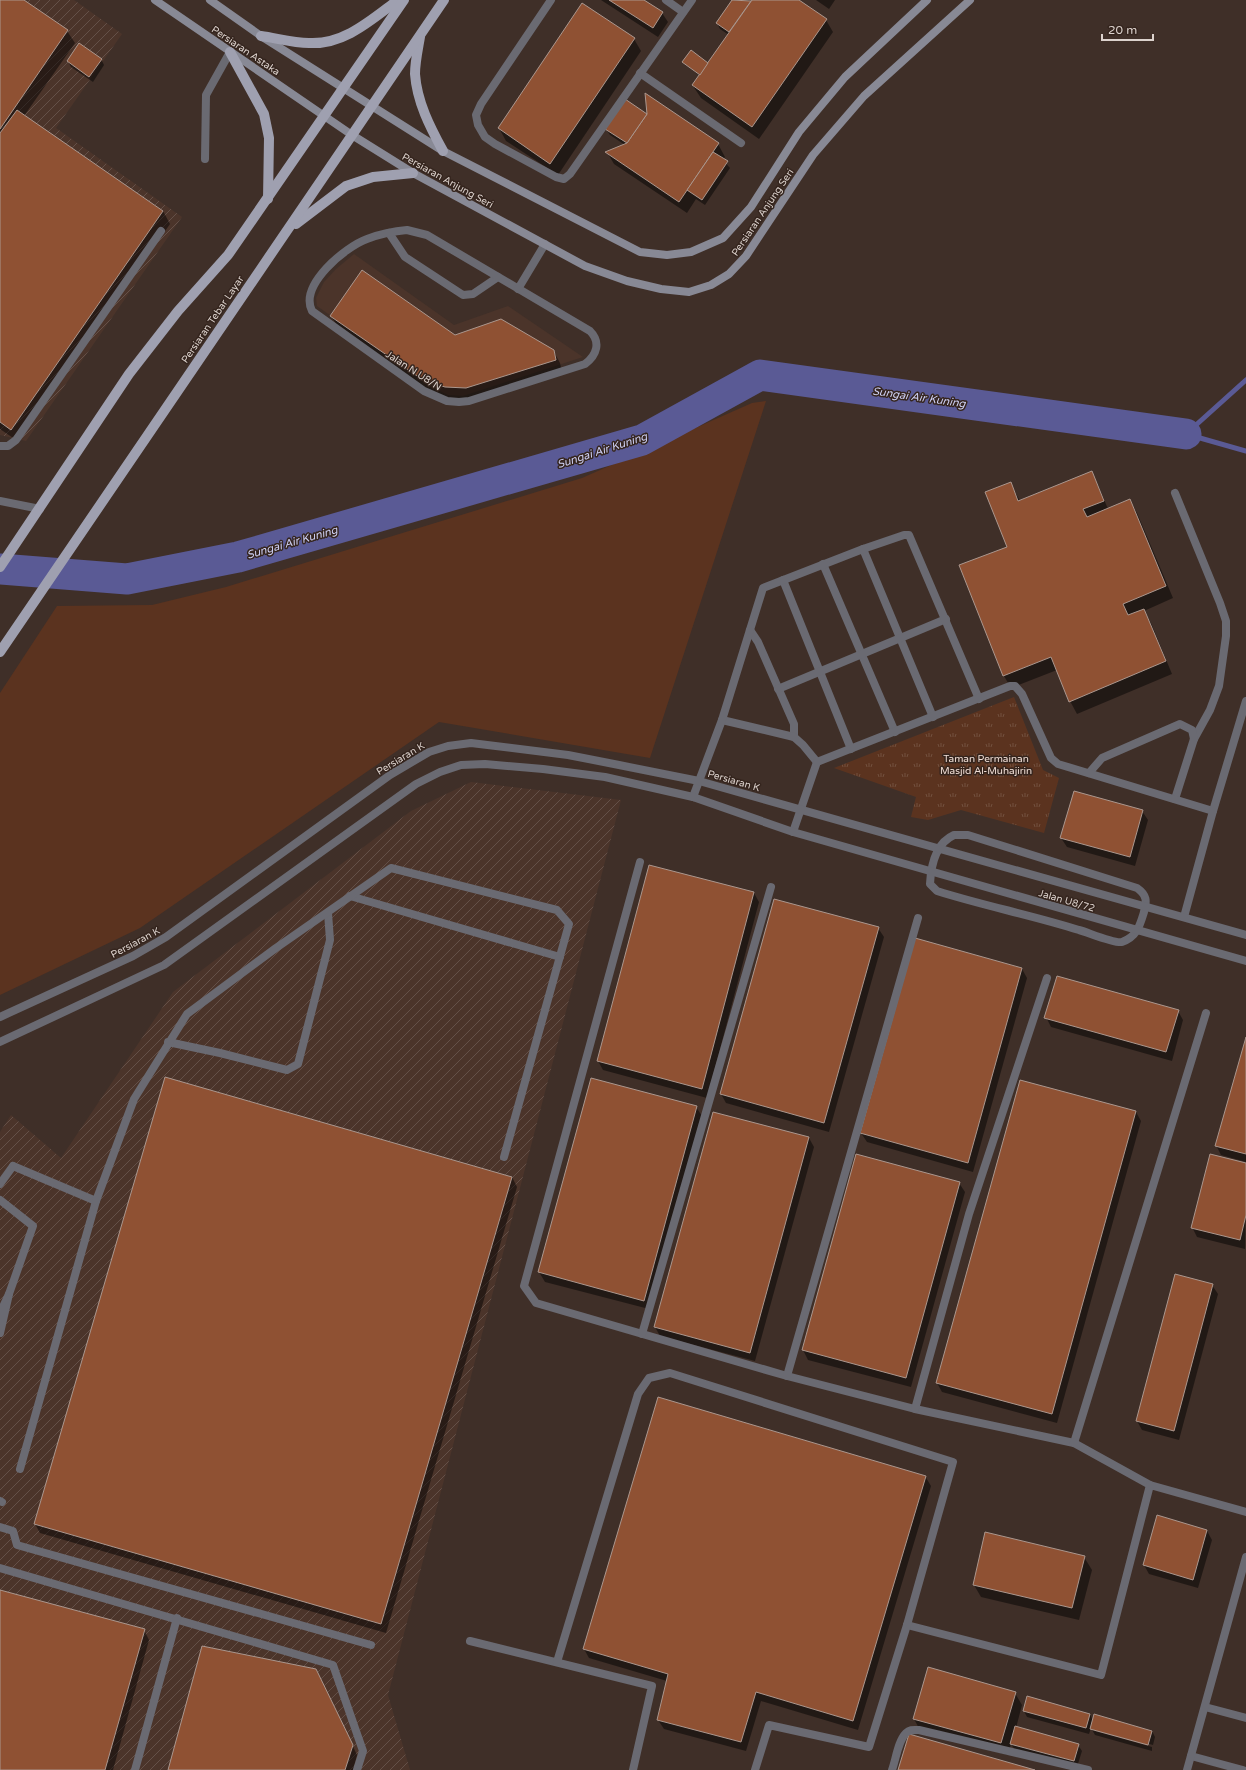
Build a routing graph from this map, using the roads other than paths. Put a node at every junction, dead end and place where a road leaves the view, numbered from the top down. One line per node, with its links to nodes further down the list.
1 (155, 0): 14 (street, Persiaran Astaka)
2 (210, 0): 13 (street, Persiaran Astaka)
3 (398, 0): 13 (main road)
4 (404, 0): 16 (main road)
5 (444, 0): 12 (main road, Persiaran Tebar Layar)
6 (550, 0): 15 (street)
7 (666, 0): 11 (street)
8 (692, 0): 11 (street)
9 (928, 0): 21 (street, Persiaran Anjung Seri)
10 (970, 0): 28 (street, Persiaran Anjung Seri)
11 (683, 12): 15 (street)
12 (420, 35): 17 (main road, Persiaran Tebar Layar); 21 (main road)
13 (261, 36): 16 (street, Persiaran Astaka)
14 (230, 52): 18 (street, Persiaran Astaka); 22 (street); 24 (main road)
15 (640, 74): 20 (street)
16 (344, 88): 17 (street, Persiaran Astaka); 18 (main road)
17 (372, 106): 19 (main road, Persiaran Tebar Layar); 21 (street, Persiaran Anjung Seri)
18 (325, 116): 19 (street, Persiaran Astaka); 24 (main road)
19 (352, 135): 23 (street, Persiaran Anjung Seri); 25 (main road, Persiaran Tebar Layar)
20 (741, 143)
21 (443, 151)
22 (205, 159)
23 (413, 173): 25 (main road); 28 (street, Persiaran Anjung Seri)
24 (268, 199): 34 (main road)
25 (289, 229): 42 (main road, Persiaran Tebar Layar)
26 (161, 231): 31 (street)
27 (389, 233): 29 (street, Jalan N U8/N); 29 (street); 30 (street, Jalan N U8/N)
28 (545, 244): 30 (street)
29 (498, 277): 30 (street, Jalan N U8/N)
30 (518, 289)
31 (0, 446)
32 (1175, 493): 52 (street)
33 (0, 501): 34 (street)
34 (40, 509): 37 (main road)
35 (862, 549): 36 (street); 39 (street); 41 (street)
36 (823, 564): 38 (street); 43 (street)
37 (0, 567)
38 (783, 580): 40 (street); 44 (street)
39 (946, 619): 41 (street); 46 (street)
40 (750, 630): 45 (street); 49 (street)
41 (900, 639): 43 (street); 48 (street)
42 (0, 652)
43 (861, 655): 44 (street); 50 (street)
44 (819, 671): 45 (street); 53 (street)
45 (778, 688): 51 (street)
46 (979, 699): 48 (street); 55 (street)
47 (1246, 701): 60 (street)
48 (933, 717): 50 (street)
49 (722, 720): 51 (street); 56 (street)
50 (895, 732): 53 (street)
51 (794, 738): 54 (street)
52 (1194, 739): 55 (street); 58 (street)
53 (851, 749): 54 (street)
54 (817, 762): 59 (street)
55 (1089, 773): 58 (street)
56 (699, 781): 57 (street); 59 (street, Persiaran K); 78 (street, Persiaran K)
57 (693, 797): 61 (street); 79 (street)
58 (1175, 799): 60 (street)
59 (800, 809): 61 (street); 62 (street, Persiaran K)
60 (1213, 811): 70 (street)
61 (793, 832): 65 (street, Jalan U8/72)
62 (892, 835): 63 (street, Jalan U8/72)
63 (938, 848): 65 (street); 68 (street, Jalan U8/72); 68 (street)
64 (640, 862): 88 (street)
65 (931, 872): 72 (street, Jalan U8/72); 72 (street)
66 (771, 887): 88 (street)
67 (350, 896): 69 (street); 74 (street); 74 (street)
68 (1145, 906): 70 (street, Jalan U8/72); 72 (street)
69 (328, 913): 80 (street); 80 (street)
70 (1184, 917): 73 (street, Jalan U8/72)
71 (918, 918): 89 (street)
72 (1138, 930): 75 (street, Jalan U8/72)
73 (1246, 935)
74 (560, 957): 81 (street)
75 (1246, 961)
76 (1047, 978): 90 (street)
77 (1206, 1013): 91 (street)
78 (0, 1017)
79 (0, 1042)
80 (168, 1042): 84 (street)
81 (504, 1157)
82 (0, 1184): 84 (street)
83 (0, 1200): 85 (street)
84 (96, 1201): 92 (street)
85 (9, 1294): 86 (street); 87 (street)
86 (0, 1313)
87 (0, 1333)
88 (642, 1334): 89 (street)
89 (787, 1376): 90 (street)
90 (915, 1409): 91 (street)
91 (1074, 1444): 93 (street)
92 (20, 1469)
93 (1150, 1485): 94 (street); 99 (street)
94 (1246, 1512)
95 (0, 1527): 101 (street)
96 (1246, 1557): 103 (street)
97 (0, 1568): 98 (street)
98 (178, 1618): 106 (street); 107 (street)
99 (907, 1625): 102 (street); 109 (street)
100 (470, 1641): 102 (street)
101 (371, 1645)
102 (557, 1662): 108 (street)
103 (1205, 1707): 104 (street); 105 (street)
104 (1246, 1718)
105 (1191, 1756): 112 (street); 113 (street)
106 (135, 1770)
107 (357, 1770)
108 (632, 1770)
109 (756, 1770)
110 (892, 1770): 111 (street)
111 (1088, 1770)
112 (1187, 1770)
113 (1243, 1770)

